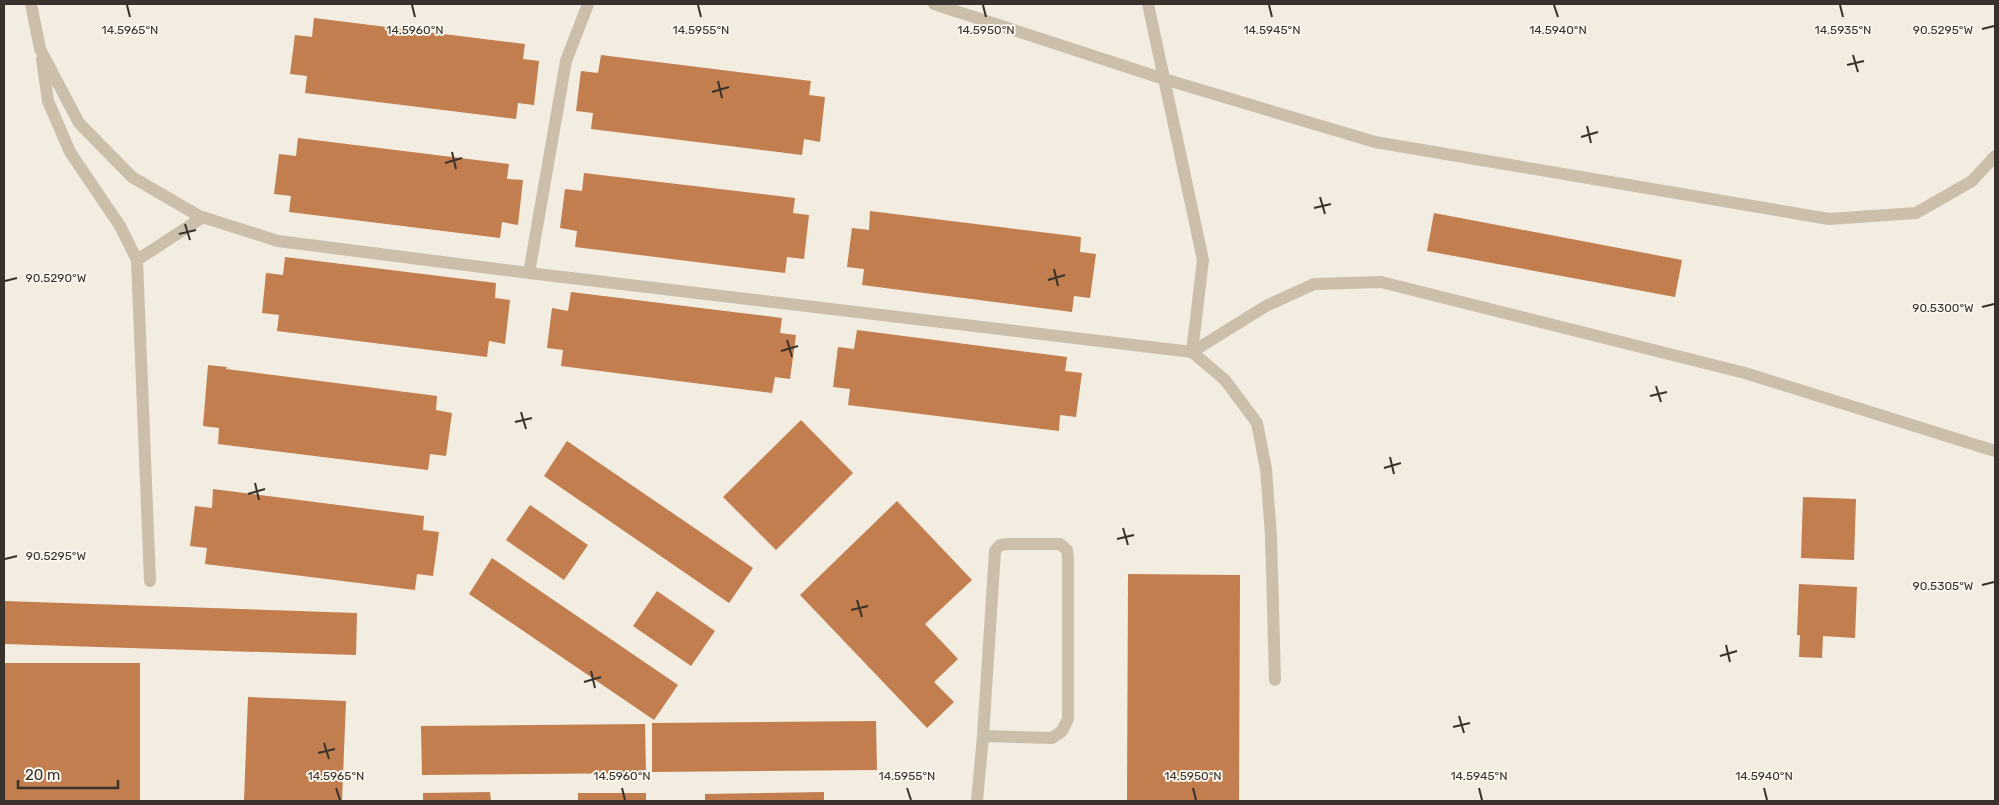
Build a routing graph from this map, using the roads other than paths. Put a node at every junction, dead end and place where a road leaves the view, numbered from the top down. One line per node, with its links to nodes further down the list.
1 (31, 4): 5 (lane)
2 (588, 4): 10 (lane)
3 (934, 4): 6 (lane)
4 (1148, 4): 6 (lane)
5 (40, 49): 8 (lane); 9 (lane)
6 (1164, 79): 7 (lane); 11 (lane)
7 (1995, 156)
8 (203, 217): 9 (lane); 10 (lane)
9 (137, 260): 13 (lane)
10 (529, 273): 11 (lane)
11 (1192, 352): 12 (lane); 14 (lane)
12 (1995, 451)
13 (150, 581)
14 (1275, 680)
15 (983, 736): 15 (lane); 16 (lane)
16 (977, 801)

